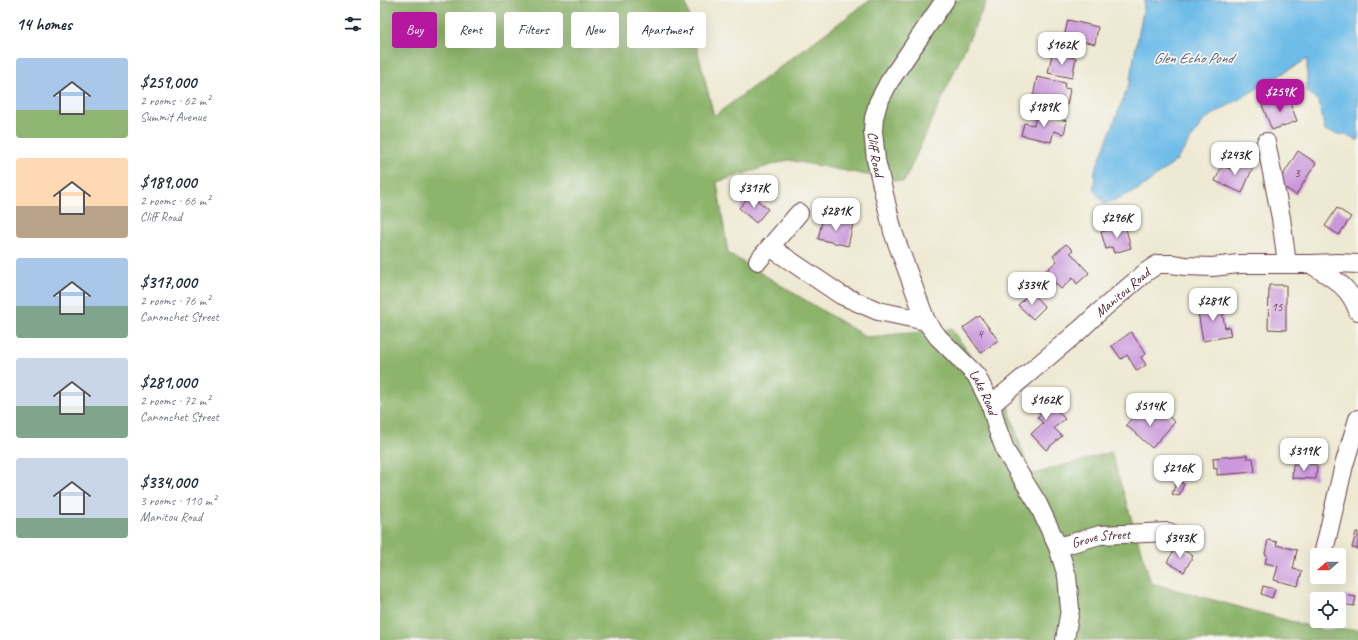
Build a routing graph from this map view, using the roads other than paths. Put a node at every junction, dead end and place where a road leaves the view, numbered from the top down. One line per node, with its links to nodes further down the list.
1 (944, 0): 10 (street, Cliff Road)
2 (1266, 142): 6 (street)
3 (799, 213): 4 (street)
4 (770, 247): 5 (street); 10 (street)
5 (758, 261)
6 (1287, 264): 7 (street, Manitou Road); 11 (street, Manitou Road)
7 (1311, 264): 8 (street, Manitou Road); 9 (street)
8 (1358, 264)
9 (1358, 311)
10 (926, 321): 11 (street, Lake Road)
11 (991, 405): 15 (street, Lake Road)
12 (1358, 419): 13 (street)
13 (1354, 444): 16 (street)
14 (1169, 532): 15 (street, Grove Street)
15 (1058, 547): 17 (street, Lake Road)
16 (1325, 548)
17 (1065, 640)

